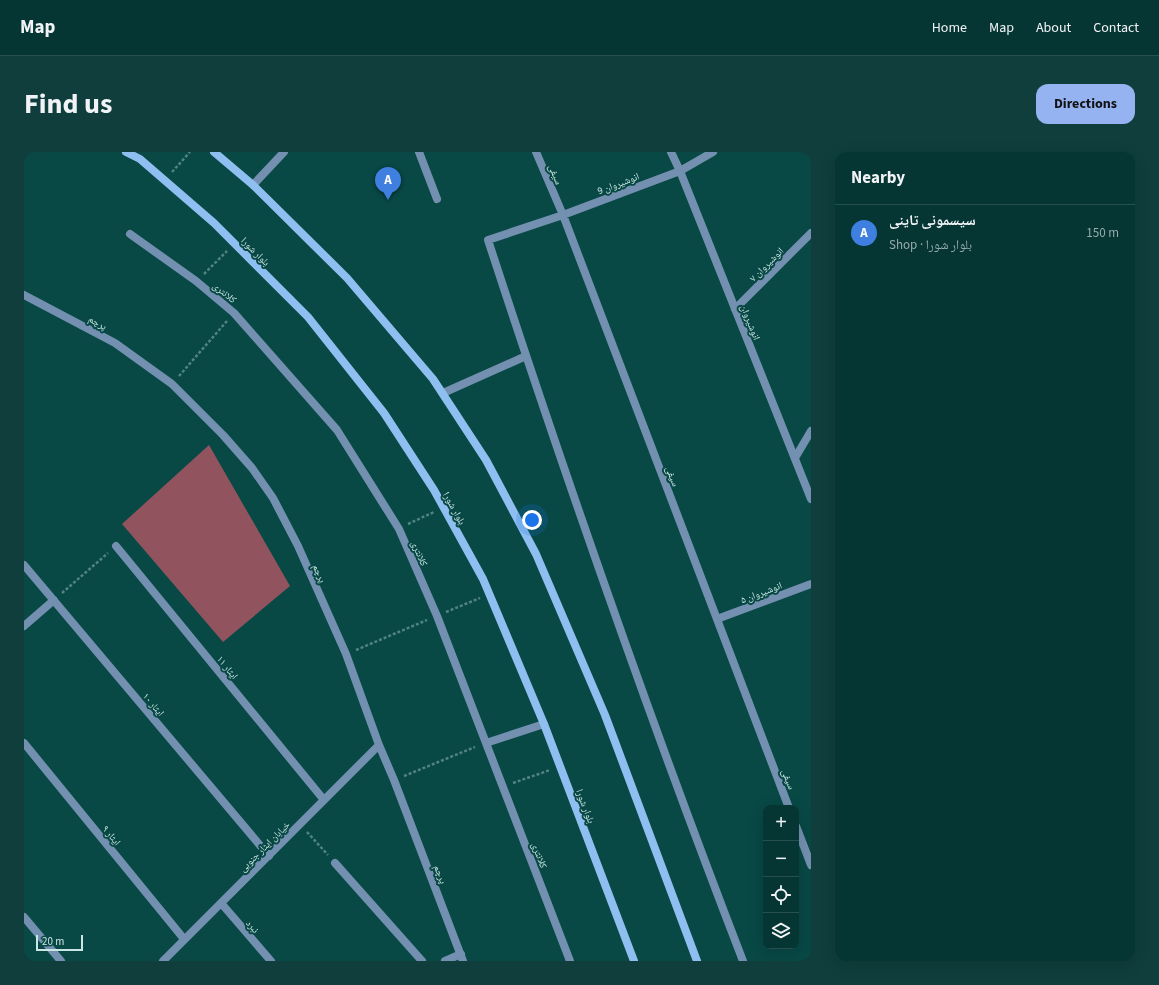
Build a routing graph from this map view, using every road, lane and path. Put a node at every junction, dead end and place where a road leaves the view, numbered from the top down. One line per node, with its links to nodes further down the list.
1 (126, 152): 9 (main road, بلوار شورا)
2 (190, 152): 11 (path)
3 (214, 152): 12 (main road)
4 (284, 152): 12 (street)
5 (419, 152): 13 (street)
6 (536, 152): 14 (street, سیفی)
7 (672, 152): 10 (street, انوشیروان)
8 (713, 152): 10 (street, انوشیروان 9)
9 (139, 156): 11 (main road, بلوار شورا)
10 (680, 171): 14 (street, انوشیروان 9); 20 (street, انوشیروان)
11 (164, 180): 17 (main road, بلوار شورا)
12 (253, 185): 24 (main road)
13 (437, 198)
14 (563, 215): 22 (street, انوشیروان 9); 36 (street, سیفی)
15 (811, 233): 20 (street, انوشیروان ۷)
16 (130, 234): 18 (street, کلانتری)
17 (235, 244): 18 (path); 28 (main road, بلوار شورا)
18 (196, 281): 21 (street, کلانتری)
19 (24, 295): 23 (street, پرچم)
20 (735, 308): 26 (street, انوشیروان)
21 (234, 313): 23 (path); 29 (street, کلانتری)
22 (526, 356): 24 (street); 65 (street)
23 (172, 384): 38 (street, پرچم)
24 (443, 394): 64 (main road)
25 (811, 431): 26 (street)
26 (795, 458): 27 (street, انوشیروان)
27 (811, 499)
28 (443, 508): 29 (path); 33 (main road, بلوار شورا)
29 (399, 529): 35 (street, کلانتری)
30 (116, 546): 34 (path); 46 (street, ایثار ۱۱)
31 (24, 565): 34 (street, ایثار ۱۰)
32 (811, 584): 36 (street, انوشیروان ۵)
33 (489, 594): 35 (path); 39 (main road, بلوار شورا)
34 (54, 600): 37 (street); 50 (street, ایثار ۱۰)
35 (437, 616): 38 (path); 41 (street, کلانتری)
36 (717, 619): 47 (street, سیفی)
37 (24, 626)
38 (346, 654): 42 (street, پرچم)
39 (544, 724): 41 (street); 43 (main road, بلوار شورا)
40 (24, 743): 55 (street, ایثار ۹)
41 (486, 743): 44 (path); 45 (street, کلانتری)
42 (379, 745): 44 (street, پرچم); 46 (street, خیابان ایثار جنوبی)
43 (560, 767): 45 (path); 63 (main road, بلوار شورا)
44 (394, 780): 56 (street, پرچم)
45 (503, 787): 62 (street, کلانتری)
46 (324, 800): 48 (street, خیابان ایثار جنوبی)
47 (788, 805)
48 (300, 824): 50 (street, خیابان ایثار جنوبی); 51 (path)
49 (799, 834): 52 (street)
50 (269, 856): 53 (street, خیابان ایثار جنوبی)
51 (335, 863): 60 (street)
52 (811, 865)
53 (221, 903): 55 (street, خیابان ایثار جنوبی); 59 (street, نبرد)
54 (24, 917): 57 (street)
55 (184, 939): 58 (street, خیابان ایثار جنوبی)
56 (462, 958): 61 (street)
57 (61, 961)
58 (163, 961)
59 (271, 961)
60 (422, 961)
61 (445, 961)
62 (570, 961)
63 (634, 961)
64 (697, 961)
65 (744, 961)

